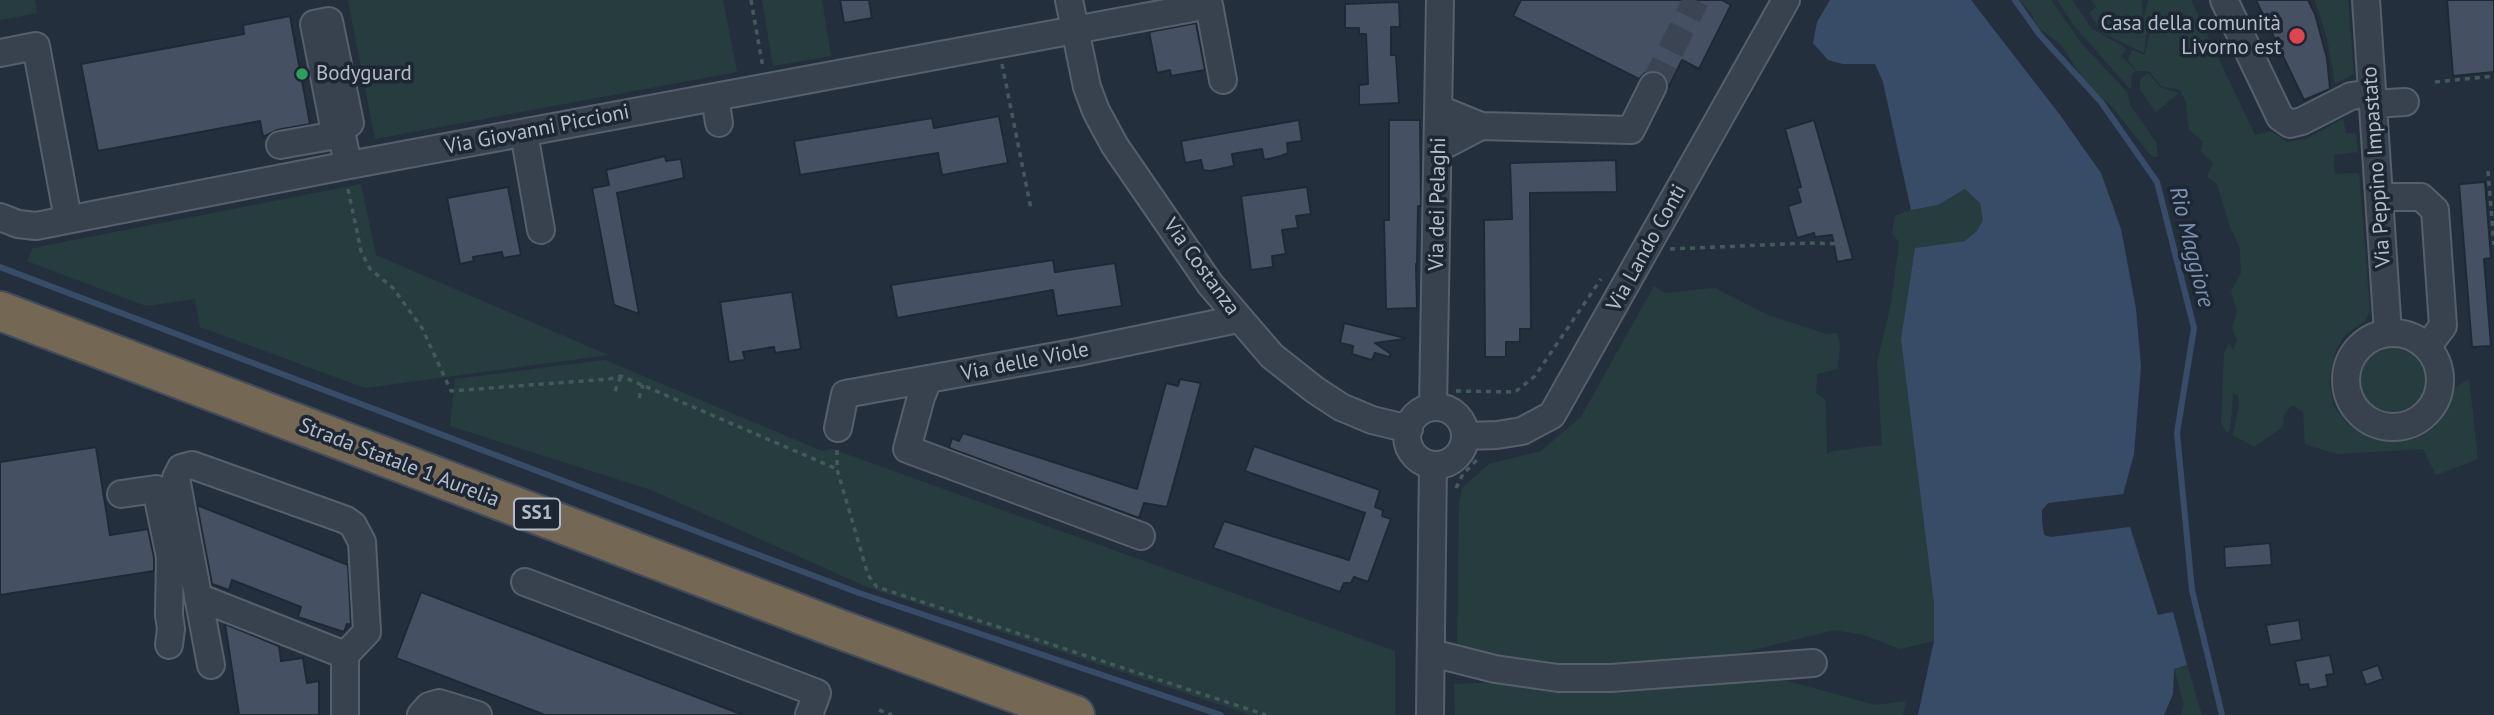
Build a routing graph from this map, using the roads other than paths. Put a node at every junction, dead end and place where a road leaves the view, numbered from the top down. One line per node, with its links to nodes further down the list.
1 (1069, 0): 8 (street, Via Costanza)
2 (1440, 0): 15 (street, Via dei Pelaghi)
3 (1786, 0): 35 (street, Via Lando Conti)
4 (2224, 0): 13 (street)
5 (2366, 0): 13 (street, Via Peppino Impastato)
6 (1208, 3): 7 (street); 10 (street)
7 (1110, 12): 8 (street)
8 (1075, 31): 12 (street, Via Giovanni Piccioni); 27 (street, Via Costanza)
9 (0, 53): 24 (street)
10 (1223, 80)
11 (1653, 86): 17 (street)
12 (715, 97): 16 (street); 18 (street, Via Giovanni Piccioni)
13 (2371, 99): 14 (street); 22 (street, Via Peppino Impastato)
14 (2405, 102)
15 (1439, 109): 17 (street); 20 (street, Via dei Pelaghi)
16 (719, 123)
17 (1481, 126): 20 (street)
18 (524, 133): 21 (street, Via Giovanni Piccioni); 25 (street)
19 (280, 145): 21 (street)
20 (1439, 148): 32 (street, Via dei Pelaghi)
21 (346, 166): 24 (street, Via Giovanni Piccioni)
22 (2379, 197): 29 (street, Via Peppino Impastato); 30 (street)
23 (0, 218): 24 (street, Via Giovanni Piccioni)
24 (68, 219)
25 (541, 230)
26 (0, 311): 51 (highway, Strada Statale 1 Aurelia / SS1)
27 (1238, 319): 31 (street, Via delle Viole); 34 (street, Via Costanza)
28 (0, 333): 50 (highway, Strada Statale 1 Aurelia / SS1)
29 (2388, 333): 30 (street); 30 (street)
30 (2427, 347)
31 (928, 380): 33 (street, Via delle Viole); 38 (street)
32 (1433, 407): 34 (street); 35 (street)
33 (838, 428)
34 (1409, 429): 36 (street)
35 (1465, 436): 36 (street)
36 (1433, 465): 42 (street)
37 (121, 494): 41 (street)
38 (1141, 536)
39 (525, 582): 49 (street)
40 (198, 597): 43 (street); 43 (street); 45 (street)
41 (169, 645)
42 (1432, 653): 44 (street); 52 (street)
43 (345, 655): 46 (street)
44 (1813, 663)
45 (211, 665)
46 (345, 715)
47 (421, 715): 48 (street)
48 (478, 715)
49 (809, 715)
50 (1015, 715)
51 (1075, 715)
52 (1430, 715)

